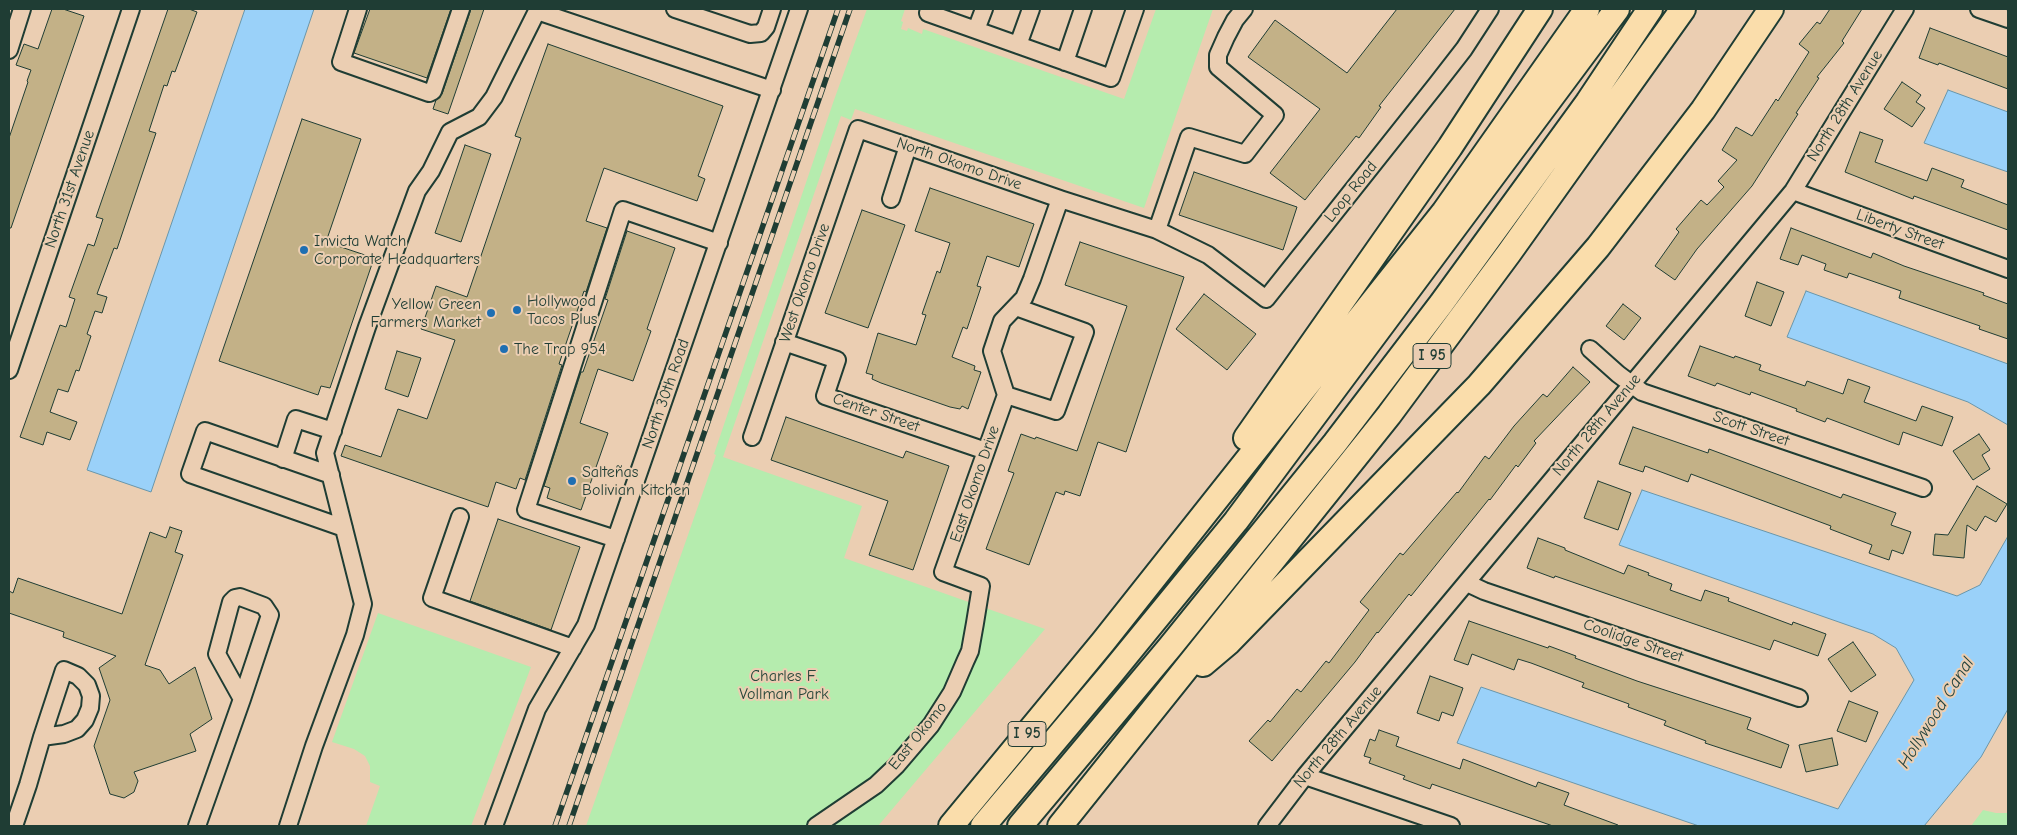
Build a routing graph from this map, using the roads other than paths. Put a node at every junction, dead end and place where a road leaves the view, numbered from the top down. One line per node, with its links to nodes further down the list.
1 (22, 9): 27 (street)
2 (131, 9): 42 (street, North 31st Avenue)
3 (358, 9): 4 (street)
4 (461, 9)
5 (675, 9): 6 (street)
6 (772, 9)
7 (799, 9): 29 (street, North 30th Road)
8 (929, 9): 25 (street)
9 (984, 9): 25 (street)
10 (1031, 9): 26 (street)
11 (1083, 9): 28 (street)
12 (1135, 9): 28 (street)
13 (1244, 9): 35 (street)
14 (1490, 9): 38 (street, Loop Road)
15 (1540, 9): 56 (highway)
16 (1587, 9): 56 (highway, I 95)
17 (1617, 9): 69 (highway)
18 (1650, 9): 70 (highway)
19 (1683, 9): 58 (highway, I 95)
20 (1770, 9): 58 (highway)
21 (1904, 9): 32 (street, North 28th Avenue)
22 (1979, 9): 24 (street)
23 (537, 10): 29 (street); 45 (street)
24 (2008, 19)
25 (976, 30): 26 (street)
26 (1018, 45): 28 (street)
27 (9, 50)
28 (1065, 62)
29 (772, 90): 36 (street, North 30th Road)
30 (858, 129): 31 (street, North Okomo Drive); 40 (street, West Okomo Drive)
31 (908, 146): 33 (street); 34 (street, North Okomo Drive)
32 (1793, 191): 37 (street, Liberty Street); 43 (street, North 28th Avenue)
33 (891, 199)
34 (1060, 199): 35 (street, North Okomo Drive); 39 (street)
35 (1157, 230): 38 (street, North Okomo Drive)
36 (719, 243): 53 (street, North 30th Road); 53 (street)
37 (2008, 269)
38 (1266, 299)
39 (1016, 307): 44 (street); 44 (street)
40 (784, 342): 46 (street, West Okomo Drive); 47 (street, Center Street)
41 (1590, 349): 43 (street, Scott Street)
42 (9, 370)
43 (1631, 383): 50 (street, Scott Street); 54 (street, North 28th Avenue)
44 (1006, 395): 47 (street, East Okomo Drive)
45 (333, 431): 48 (street); 49 (street)
46 (752, 437)
47 (986, 450): 55 (street, East Okomo Drive)
48 (283, 458): 49 (street); 52 (street)
49 (331, 475): 52 (street)
50 (1923, 488)
51 (460, 517): 57 (street)
52 (344, 528): 65 (street)
53 (616, 539): 57 (street, North 30th Road)
54 (1467, 583): 59 (street, Coolidge Street); 62 (street, North 28th Avenue)
55 (980, 586): 67 (street, East Okomo)
56 (1103, 642): 68 (highway, I 95)
57 (573, 648): 66 (street, North 30th Road)
58 (1167, 693): 71 (highway, I 95)
59 (1799, 698)
60 (242, 699): 60 (street); 64 (street)
61 (42, 737): 63 (street)
62 (1305, 776): 72 (street, North 28th Avenue); 73 (street)
63 (14, 826)
64 (197, 826)
65 (288, 826)
66 (494, 826)
67 (816, 826)
68 (951, 826)
69 (983, 826)
70 (1020, 826)
71 (1060, 826)
72 (1267, 826)
73 (1451, 826)

